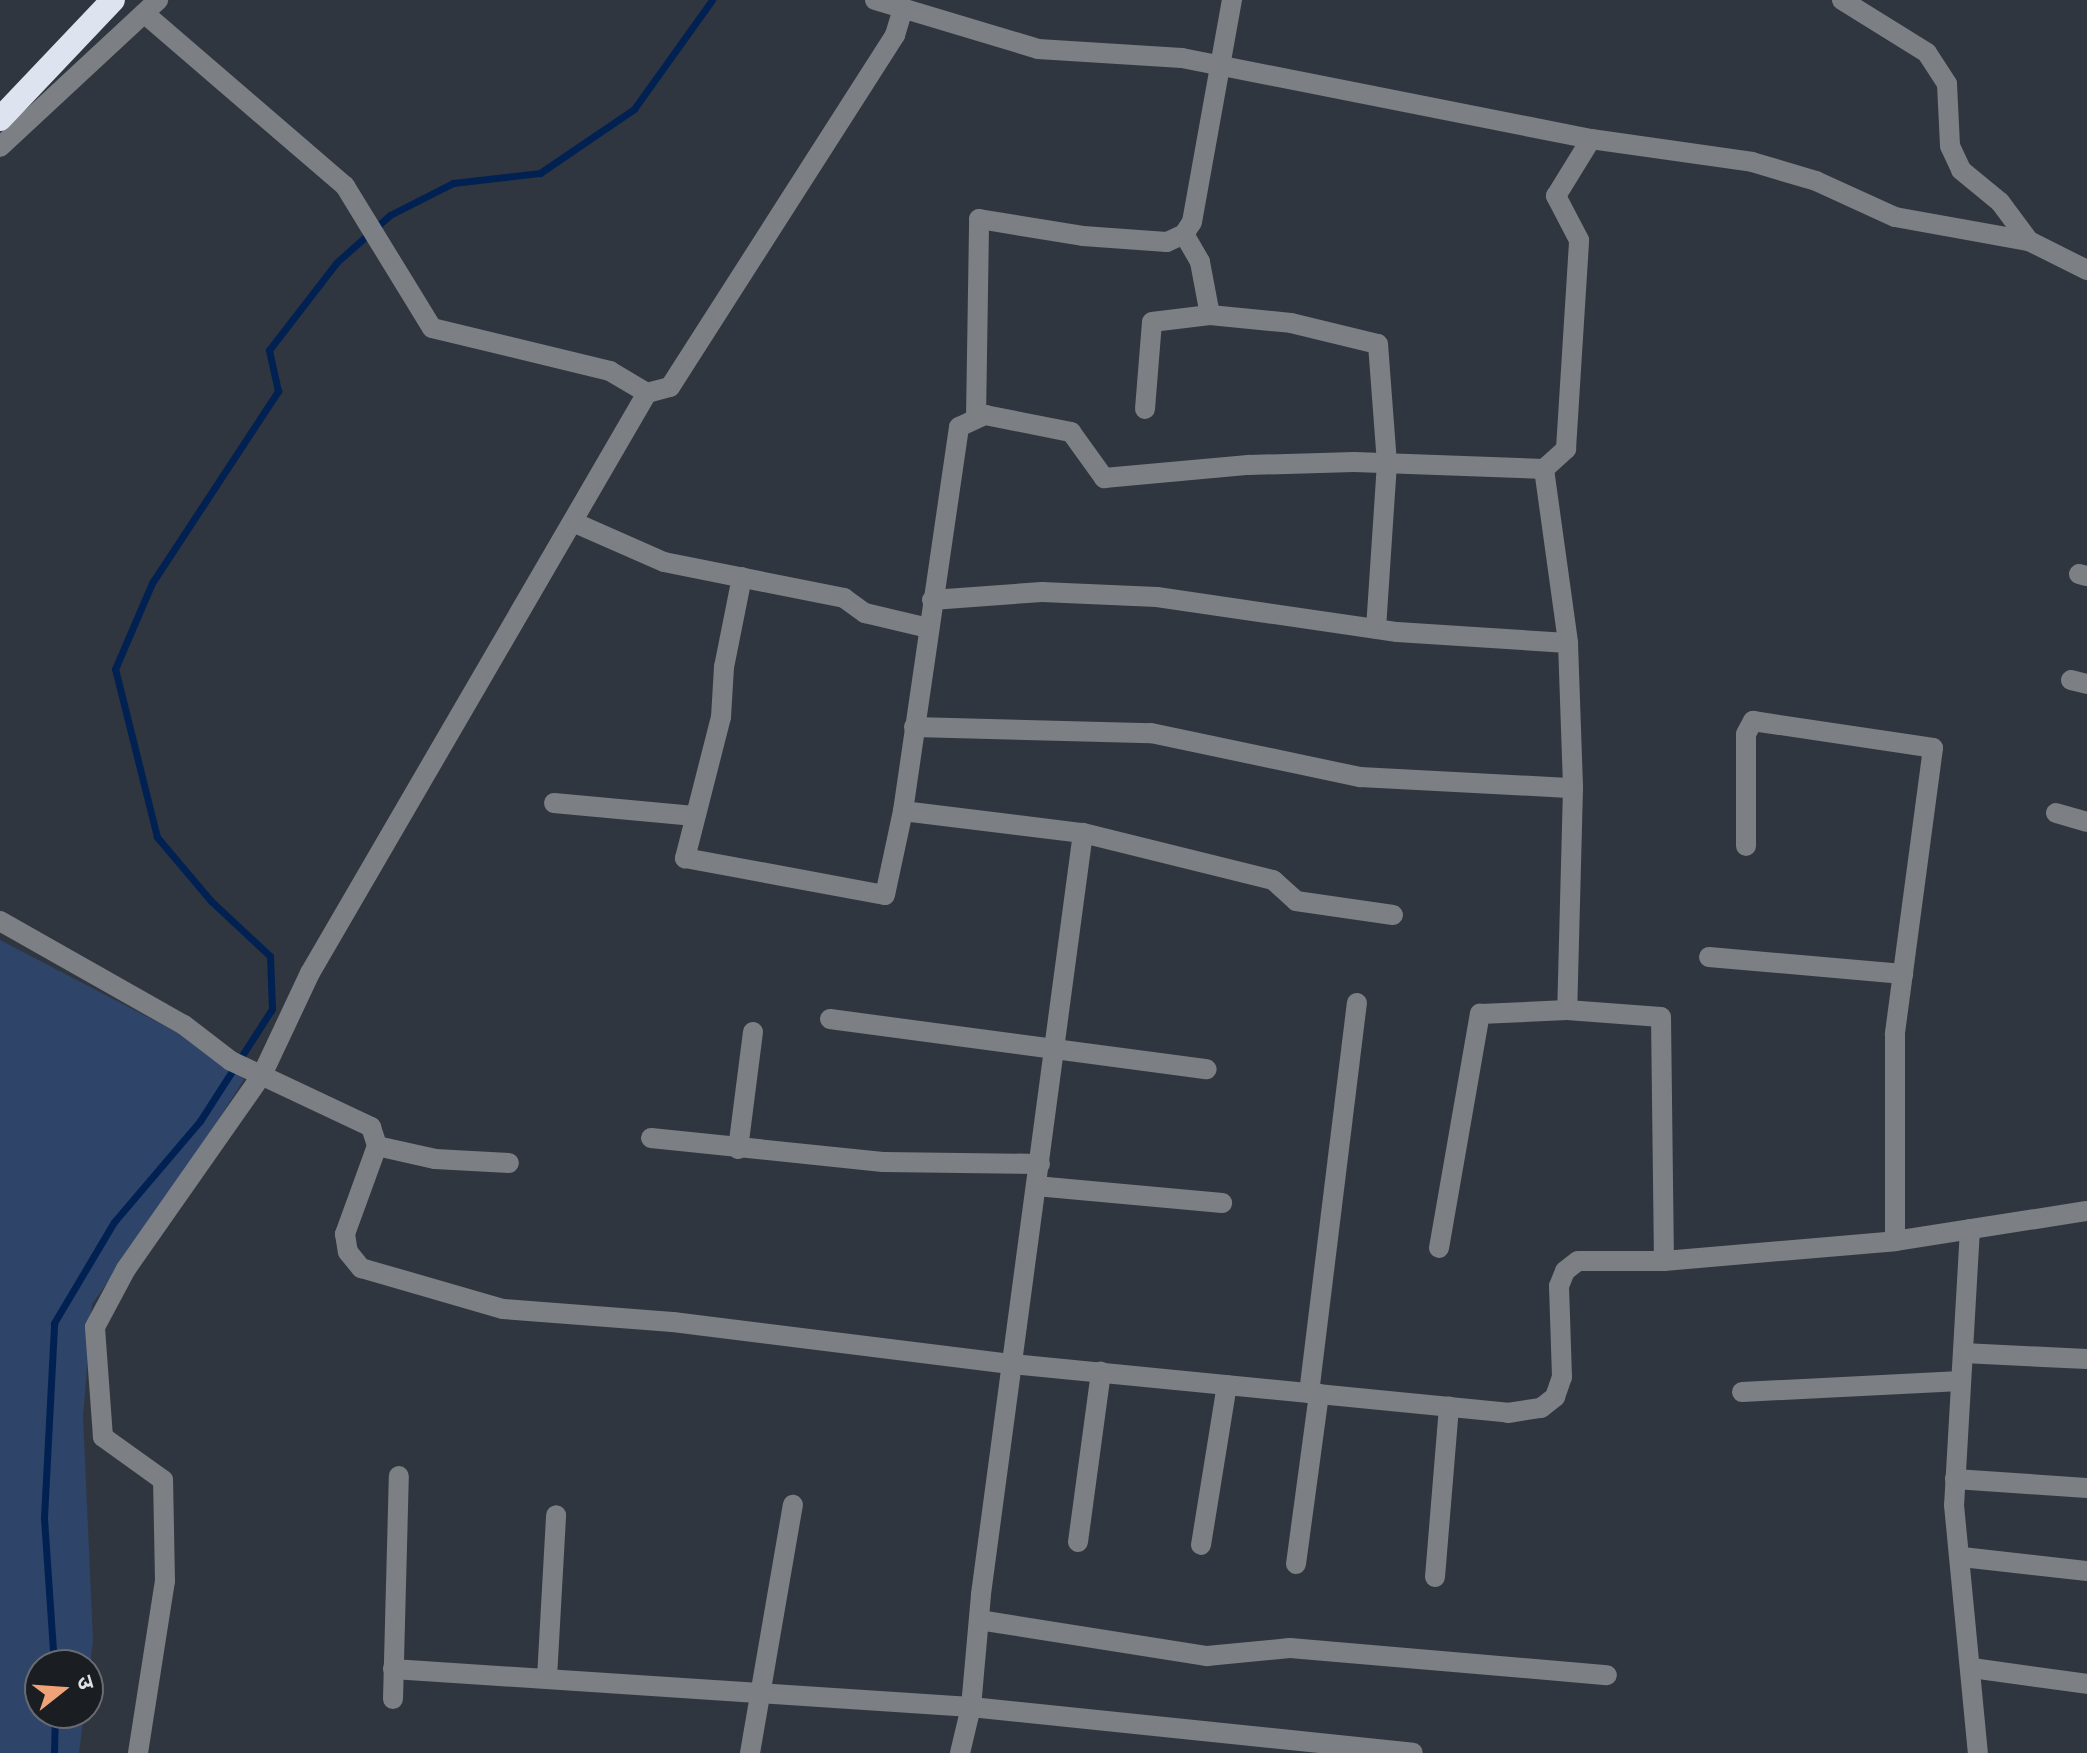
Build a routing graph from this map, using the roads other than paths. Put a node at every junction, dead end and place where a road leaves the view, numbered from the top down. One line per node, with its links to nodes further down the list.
1 (113, 0): 8 (highway)
2 (875, 0): 6 (street)
3 (1232, 0): 7 (street)
4 (1842, 0): 12 (street)
5 (151, 6): 10 (street); 15 (street)
6 (903, 8): 7 (street); 15 (street)
7 (1223, 67): 9 (street); 11 (street)
8 (0, 119)
9 (1591, 139): 12 (street); 19 (street)
10 (0, 147)
11 (1184, 234): 14 (street); 17 (street)
12 (2029, 241): 13 (street)
13 (2087, 270)
14 (1210, 315): 16 (street); 18 (street)
15 (647, 393): 20 (street)
16 (1145, 409)
17 (976, 418): 18 (street); 22 (street)
18 (1387, 463): 19 (street); 24 (street)
19 (1544, 469): 25 (street)
20 (573, 522): 21 (street); 45 (street)
21 (742, 577): 23 (street); 31 (street)
22 (932, 600): 23 (street); 24 (street)
23 (928, 628): 26 (street)
24 (1376, 629): 25 (street)
25 (1568, 643): 27 (street)
26 (914, 727): 27 (street); 29 (street)
27 (1573, 788): 40 (street)
28 (554, 803): 31 (street)
29 (903, 811): 31 (street); 33 (street)
30 (2056, 813): 32 (street)
31 (694, 816)
32 (2087, 822)
33 (1083, 833): 35 (street); 43 (street)
34 (1746, 846): 38 (street)
35 (1393, 915)
36 (0, 921): 45 (street)
37 (1709, 957): 38 (street)
38 (1903, 974): 55 (street)
39 (1357, 1003): 65 (street)
40 (1567, 1010): 56 (street); 57 (street)
41 (830, 1019): 43 (street)
42 (753, 1032): 48 (street)
43 (1054, 1045): 44 (street); 50 (street)
44 (1207, 1069)
45 (259, 1073): 47 (street); 87 (street)
46 (651, 1138): 48 (street)
47 (377, 1146): 49 (street); 60 (street)
48 (738, 1149): 50 (street)
49 (509, 1163)
50 (1040, 1164): 51 (street)
51 (1036, 1186): 52 (street); 60 (street)
52 (1222, 1203)
53 (2087, 1211): 54 (street)
54 (1970, 1229): 55 (street); 58 (street)
55 (1895, 1241): 57 (street)
56 (1439, 1248)
57 (1664, 1261): 66 (street)
58 (1963, 1353): 59 (street); 62 (street)
59 (2087, 1359)
60 (1012, 1364): 61 (street); 78 (street)
61 (1101, 1372): 63 (street); 72 (street)
62 (1961, 1381): 64 (street); 68 (street)
63 (1227, 1385): 65 (street); 73 (street)
64 (1742, 1392)
65 (1314, 1393): 66 (street); 75 (street)
66 (1449, 1407): 77 (street)
67 (399, 1476): 80 (street)
68 (1955, 1479): 69 (street); 74 (street)
69 (2087, 1488)
70 (793, 1505): 84 (street)
71 (556, 1515): 82 (street)
72 (1078, 1542)
73 (1201, 1545)
74 (1962, 1557): 76 (street); 79 (street)
75 (1296, 1564)
76 (2087, 1571)
77 (1435, 1577)
78 (979, 1620): 81 (street); 86 (street)
79 (1972, 1668): 83 (street); 91 (street)
80 (393, 1669): 82 (street); 85 (street)
81 (1607, 1675)
82 (547, 1678): 84 (street)
83 (2087, 1684)
84 (758, 1690): 86 (street); 88 (street)
85 (393, 1699)
86 (971, 1707): 89 (street); 90 (street)
87 (138, 1753)
88 (750, 1753)
89 (960, 1753)
90 (1413, 1753)
91 (1978, 1753)

